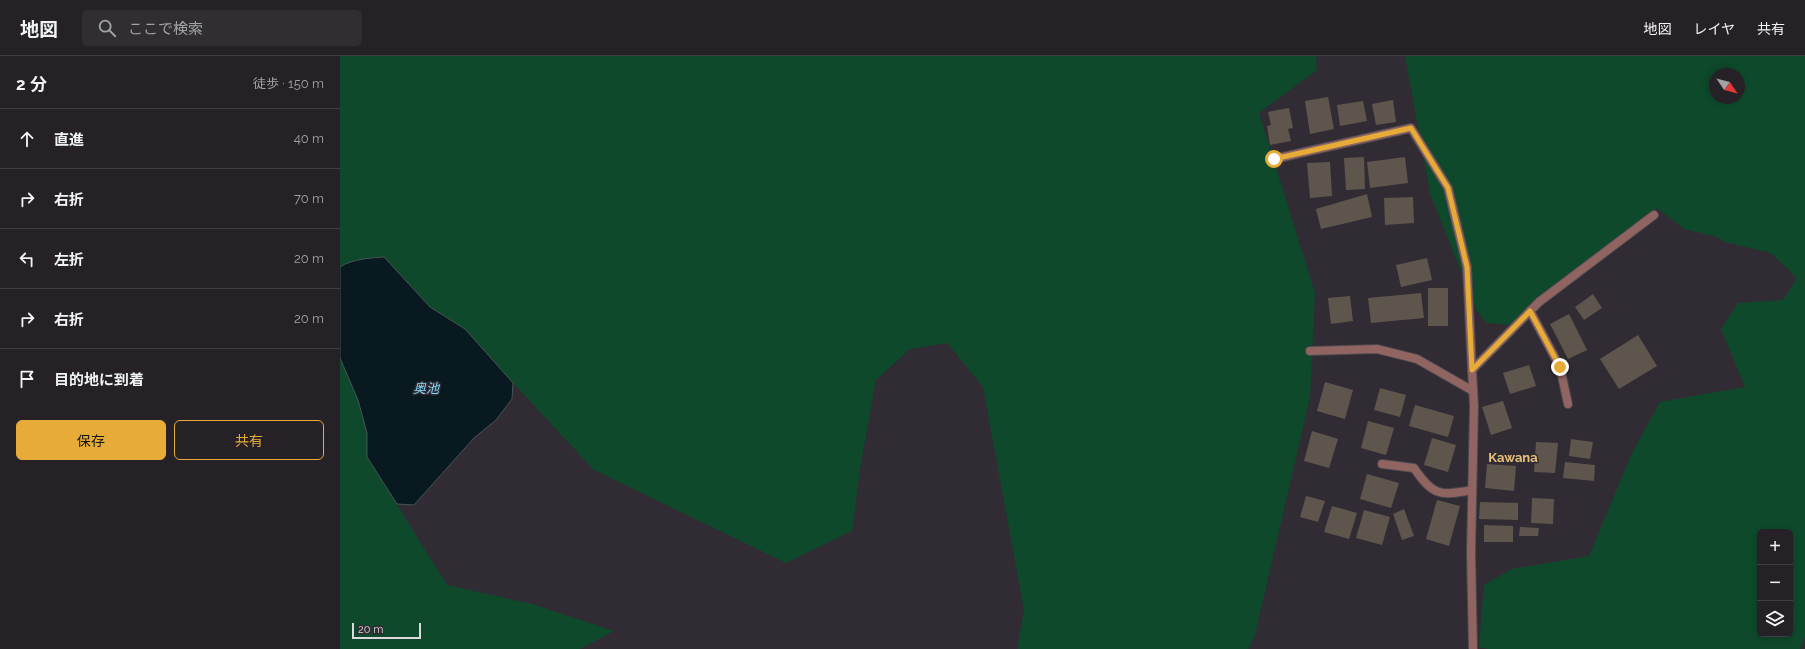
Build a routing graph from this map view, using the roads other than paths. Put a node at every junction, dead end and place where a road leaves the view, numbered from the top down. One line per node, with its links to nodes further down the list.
1 (1274, 159): 5 (street)
2 (1654, 215): 3 (street)
3 (1530, 311): 5 (street); 7 (street)
4 (1310, 351): 6 (street)
5 (1472, 370): 6 (street)
6 (1473, 391): 9 (street)
7 (1568, 404)
8 (1382, 464): 9 (street)
9 (1472, 490): 10 (street)
10 (1473, 649)

